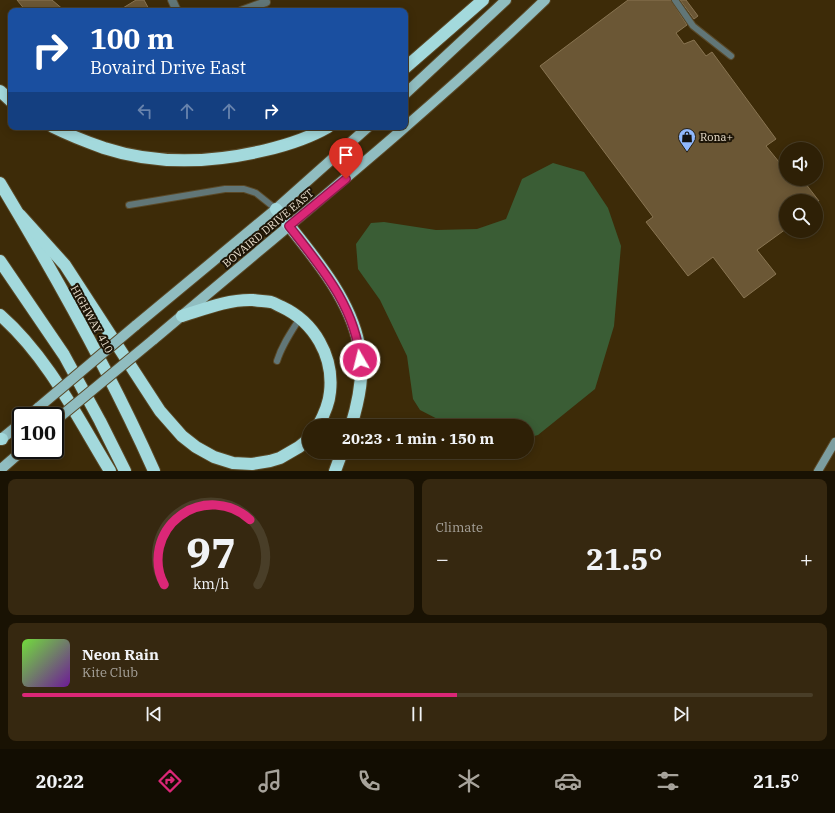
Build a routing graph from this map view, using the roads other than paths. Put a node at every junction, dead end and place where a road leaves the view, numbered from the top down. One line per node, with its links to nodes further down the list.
1 (483, 0): 8 (highway)
2 (506, 0): 10 (main road)
3 (545, 0): 12 (main road, BOVAIRD DRIVE EAST)
4 (675, 0): 7 (lane)
5 (266, 2): 6 (street)
6 (249, 8)
7 (731, 56)
8 (408, 65)
9 (0, 91): 11 (highway)
10 (408, 91)
11 (8, 98)
12 (408, 125)
13 (60, 130): 14 (highway)
14 (321, 130)
15 (365, 130): 19 (main road, BOVAIRD DRIVE EAST)
16 (402, 130): 21 (main road, BOVAIRD DRIVE EAST)
17 (0, 183): 20 (highway, HIGHWAY 410)
18 (129, 205): 19 (lane)
19 (276, 209): 21 (highway); 27 (main road, BOVAIRD DRIVE EAST, bridge)
20 (20, 215): 34 (highway); 40 (highway, HIGHWAY 410)
21 (289, 226): 24 (main road, BOVAIRD DRIVE EAST); 30 (highway)
22 (0, 261): 39 (highway)
23 (0, 315): 38 (highway)
24 (182, 316): 25 (highway); 28 (main road, BOVAIRD DRIVE EAST, bridge)
25 (300, 318): 26 (lane); 29 (highway)
26 (277, 361)
27 (39, 407)
28 (64, 414)
29 (322, 419)
30 (353, 419)
31 (12, 431): 32 (main road)
32 (1, 440)
33 (835, 442): 42 (street)
34 (302, 445)
35 (13, 459): 37 (main road)
36 (339, 459): 41 (highway)
37 (0, 470)
38 (110, 471)
39 (124, 471)
40 (154, 471)
41 (335, 471)
42 (818, 471)

